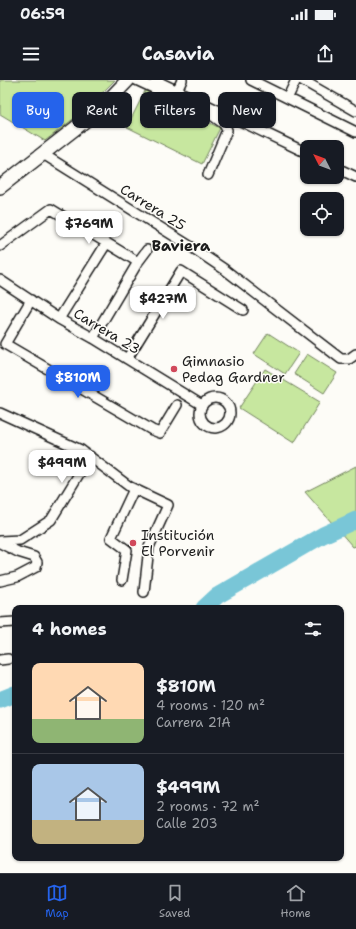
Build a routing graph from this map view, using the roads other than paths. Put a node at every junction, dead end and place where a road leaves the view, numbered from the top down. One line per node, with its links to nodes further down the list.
1 (128, 80): 13 (main road)
2 (136, 80): 15 (street)
3 (155, 80): 8 (street)
4 (182, 80): 8 (street)
5 (251, 80): 9 (street)
6 (296, 80): 9 (street)
7 (302, 80): 10 (street)
8 (177, 91): 12 (street)
9 (288, 97): 11 (street)
10 (356, 111)
11 (356, 132)
12 (300, 150)
13 (43, 154): 17 (main road); 27 (street, Carrera 25)
14 (344, 171): 16 (street)
15 (208, 175)
16 (356, 177)
17 (0, 187)
18 (106, 244): 19 (street); 21 (street); 25 (street)
19 (0, 246)
20 (147, 250): 21 (street)
21 (138, 262): 26 (street)
22 (0, 280): 23 (street, Carrera 23)
23 (31, 300): 25 (street, Carrera 23); 29 (street)
24 (243, 310): 28 (street)
25 (59, 319): 26 (street, Carrera 23)
26 (93, 338): 28 (street, Carrera 23)
27 (356, 354)
28 (127, 359): 30 (street, Carrera 23)
29 (177, 405)
30 (202, 405)
31 (0, 413): 32 (street)
32 (90, 456): 33 (street); 34 (street)
33 (134, 489): 35 (street); 37 (street)
34 (0, 542): 36 (street)
35 (122, 580)
36 (0, 581)
37 (144, 592)
38 (12, 622): 39 (street)
39 (0, 623)

